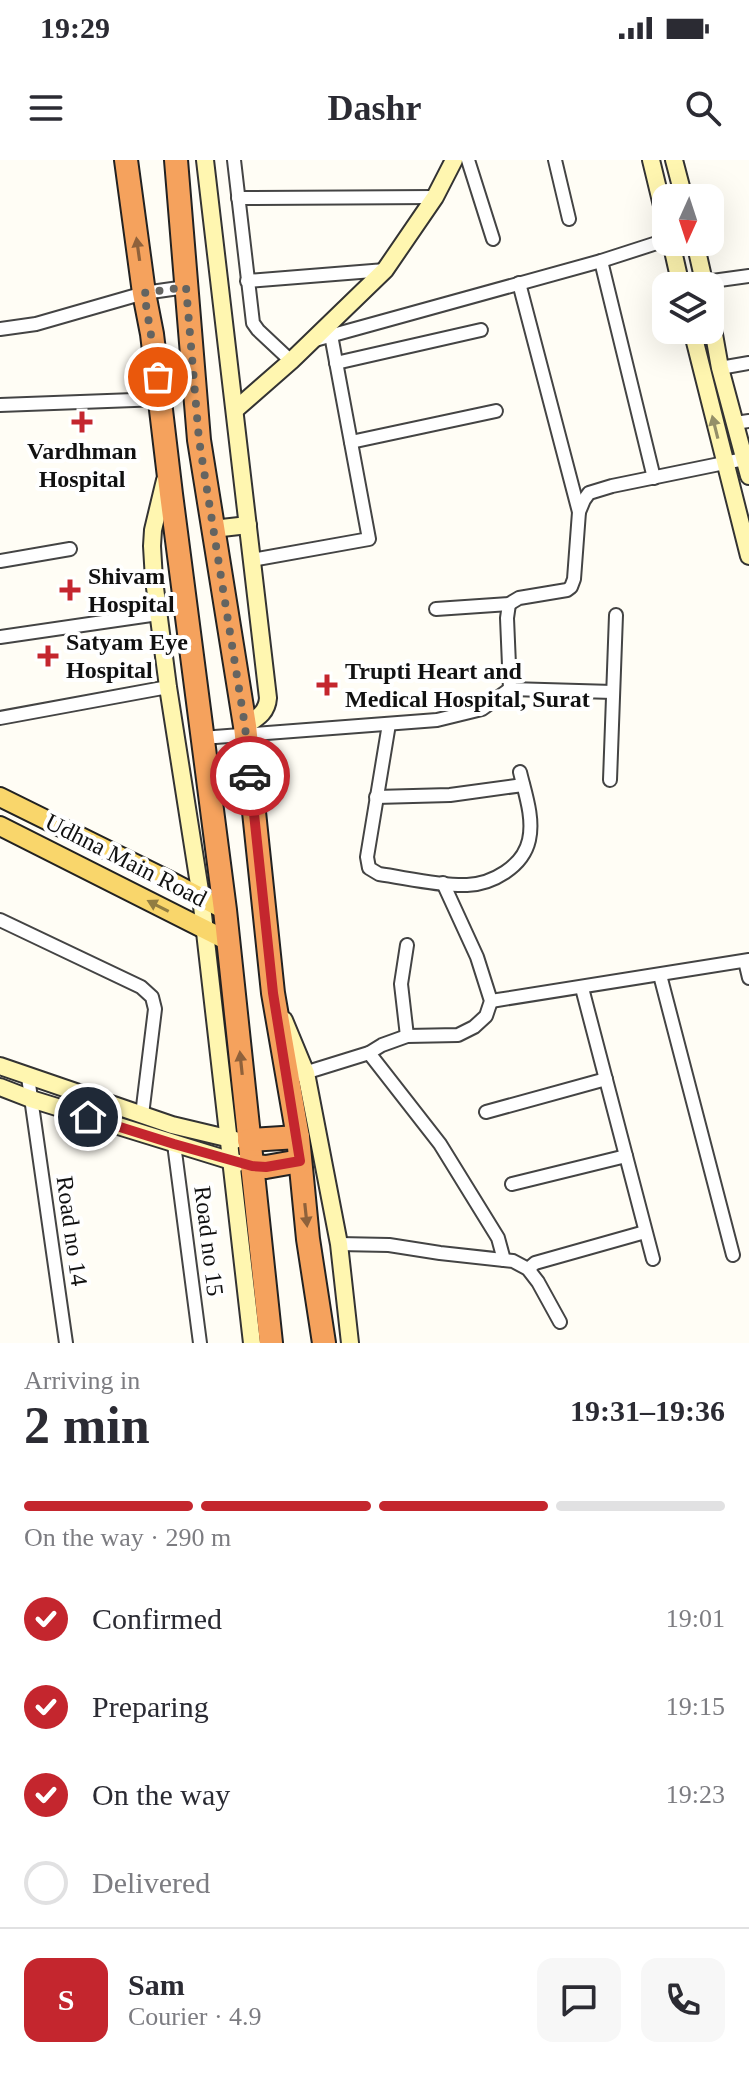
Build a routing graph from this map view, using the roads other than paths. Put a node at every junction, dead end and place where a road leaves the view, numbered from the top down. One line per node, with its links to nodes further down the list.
1 (126, 160): 23 (highway, Udhna Main Road, one-way to 1)
2 (176, 160): 22 (highway)
3 (205, 160): 36 (street)
4 (234, 160): 12 (street)
5 (555, 160): 13 (street)
6 (651, 160): 9 (street)
7 (674, 160): 10 (street)
8 (460, 162): 11 (street); 14 (street)
9 (657, 184)
10 (680, 184)
11 (435, 197): 12 (street); 17 (street)
12 (238, 198): 19 (street)
13 (569, 219)
14 (493, 239)
15 (652, 246): 16 (street)
16 (601, 261): 21 (street); 44 (street)
17 (385, 270): 19 (street); 27 (street)
18 (749, 276): 20 (street)
19 (247, 281): 30 (street)
20 (724, 281)
21 (519, 283): 26 (street); 45 (street)
22 (186, 287): 23 (street); 47 (highway)
23 (144, 293): 24 (street); 34 (highway, Udhna Main Road)
24 (0, 329)
25 (481, 330): 31 (street)
26 (331, 335): 27 (street); 31 (street)
27 (313, 340): 30 (street)
28 (695, 344): 41 (street, one-way to 28)
29 (716, 344): 33 (street)
30 (291, 361): 36 (street)
31 (336, 363): 39 (street)
32 (749, 363): 33 (street)
33 (720, 368): 38 (street)
34 (161, 399): 35 (street); 42 (highway, Udhna Main Road)
35 (0, 405)
36 (235, 410): 46 (street)
37 (496, 411): 39 (street)
38 (742, 422): 40 (street)
39 (351, 442): 50 (street)
40 (744, 459): 41 (street); 43 (street)
41 (724, 463): 44 (street); 49 (street)
42 (168, 467): 54 (street); 63 (highway, Udhna Main Road)
43 (749, 476)
44 (654, 478): 45 (street)
45 (579, 512): 52 (street)
46 (248, 525): 47 (street); 50 (street)
47 (213, 529): 62 (highway)
48 (70, 549): 51 (street)
49 (749, 556)
50 (252, 560): 62 (street)
51 (0, 561)
52 (509, 604): 53 (street); 58 (street)
53 (436, 609)
54 (158, 614): 56 (street); 57 (street)
55 (616, 615): 59 (street)
56 (0, 637)
57 (168, 687): 60 (street); 69 (street)
58 (510, 689): 59 (street); 61 (street)
59 (613, 692): 64 (street)
60 (0, 718)
61 (389, 724): 62 (street); 66 (street)
62 (245, 731): 63 (street); 83 (highway)
63 (202, 738): 70 (highway, Udhna Main Road)
64 (610, 780)
65 (0, 797): 69 (main road, Udhna Main Road)
66 (376, 797): 68 (street); 68 (street)
67 (0, 826): 72 (main road, Udhna Main Road, one-way to 67)
68 (443, 883): 79 (street)
69 (201, 897): 70 (main road, Udhna Main Road); 72 (street)
70 (225, 910): 73 (highway, Udhna Main Road)
71 (0, 920): 89 (street)
72 (204, 928): 73 (main road, Udhna Main Road); 91 (street)
73 (228, 941): 91 (highway, Udhna Main Road, one-way to 73)
74 (407, 945): 80 (street)
75 (747, 961): 76 (street); 77 (street)
76 (660, 975): 78 (street); 99 (street)
77 (749, 978)
78 (582, 988): 79 (street); 85 (street)
79 (491, 1001): 80 (street)
80 (407, 1036): 81 (street)
81 (369, 1053): 83 (street); 101 (street)
82 (0, 1066): 84 (street)
83 (296, 1075): 90 (highway); 98 (street)
84 (28, 1077): 87 (street, Road no 14); 89 (street)
85 (606, 1079): 88 (street); 93 (street)
86 (0, 1087): 87 (street)
87 (31, 1099): 92 (street); 104 (street, Road no 14)
88 (486, 1112)
89 (142, 1115): 91 (street)
90 (298, 1137): 91 (highway); 94 (highway)
91 (238, 1140): 95 (highway, Udhna Main Road)
92 (174, 1144): 95 (street); 105 (street, Road no 15)
93 (626, 1156): 96 (street); 97 (street)
94 (300, 1161): 95 (highway); 108 (highway, one-way to 108)
95 (242, 1164): 106 (street); 107 (highway, Udhna Main Road)
96 (512, 1184)
97 (645, 1232): 100 (street); 102 (street)
98 (339, 1244): 101 (street); 109 (street)
99 (733, 1255)
100 (653, 1259)
101 (504, 1260): 102 (street)
102 (528, 1269): 103 (street)
103 (560, 1322)
104 (66, 1343)
105 (200, 1343)
106 (252, 1343)
107 (271, 1343)
108 (324, 1343)
109 (350, 1343)

